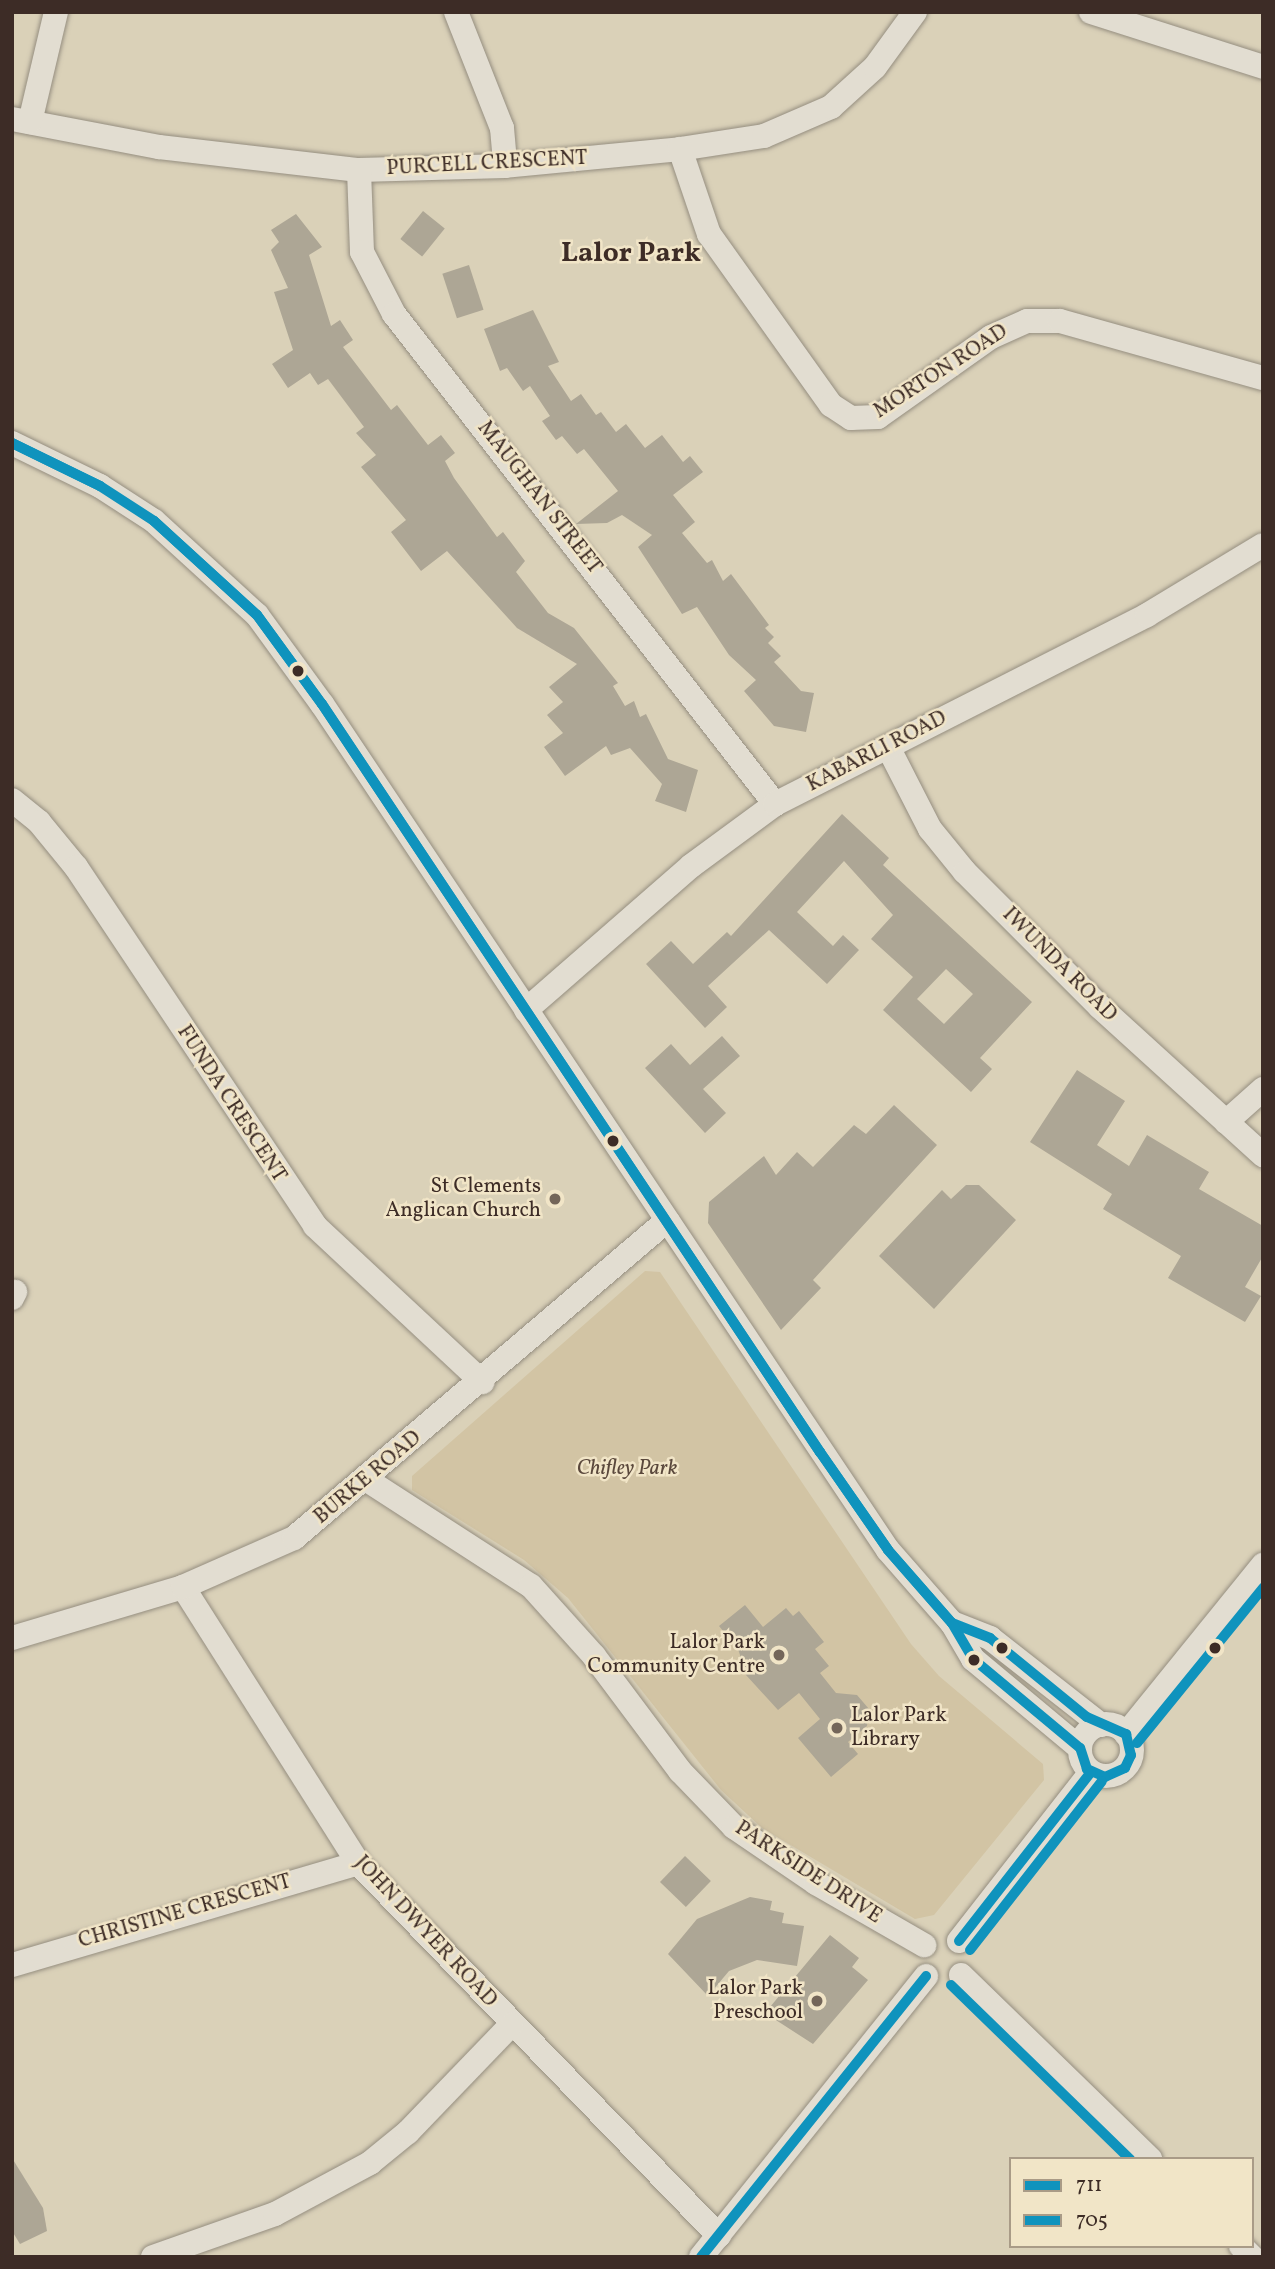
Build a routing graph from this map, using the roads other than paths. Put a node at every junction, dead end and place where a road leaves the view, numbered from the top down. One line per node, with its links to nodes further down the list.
1 (56, 12): 6 (street)
2 (456, 12): 8 (street)
3 (915, 12): 7 (street, PURCELL CRESCENT)
4 (1091, 12): 5 (street)
5 (1263, 67)
6 (21, 121): 9 (street, PURCELL CRESCENT)
7 (680, 149): 8 (street, PURCELL CRESCENT); 10 (street, MORTON ROAD)
8 (505, 166): 9 (street, PURCELL CRESCENT)
9 (359, 170): 15 (street, MAUGHAN STREET)
10 (1263, 378)
11 (12, 443): 16 (street)
12 (1260, 553): 13 (street, KABARLI ROAD)
13 (888, 747): 15 (street, KABARLI ROAD); 18 (street, IWUNDA ROAD)
14 (12, 800): 21 (street, FUNDA CRESCENT)
15 (775, 804): 16 (street, KABARLI ROAD)
16 (526, 1010): 20 (street)
17 (1263, 1090): 18 (street)
18 (1226, 1122): 19 (street, IWUNDA ROAD)
19 (1263, 1155)
20 (667, 1221): 21 (street, BURKE ROAD); 25 (street)
21 (482, 1382): 22 (street, BURKE ROAD)
22 (367, 1480): 24 (street, BURKE ROAD); 33 (street, PARKSIDE DRIVE)
23 (1263, 1565): 28 (street)
24 (183, 1587): 26 (street, BURKE ROAD); 31 (street, JOHN DWYER ROAD)
25 (952, 1623): 27 (street); 29 (street)
26 (12, 1638)
27 (1101, 1725): 28 (street); 29 (street)
28 (1126, 1734): 30 (street)
29 (1080, 1748): 30 (street)
30 (1091, 1772): 32 (street)
31 (358, 1863): 34 (street, CHRISTINE CRESCENT); 37 (street, JOHN DWYER ROAD)
32 (959, 1941): 33 (street); 35 (street)
33 (924, 1945): 36 (street)
34 (12, 1965)
35 (961, 1975): 36 (street); 38 (street)
36 (926, 1976): 39 (street)
37 (511, 2025): 39 (street, JOHN DWYER ROAD); 40 (street)
38 (1148, 2157)
39 (719, 2236): 41 (street)
40 (153, 2257)
41 (701, 2257)

